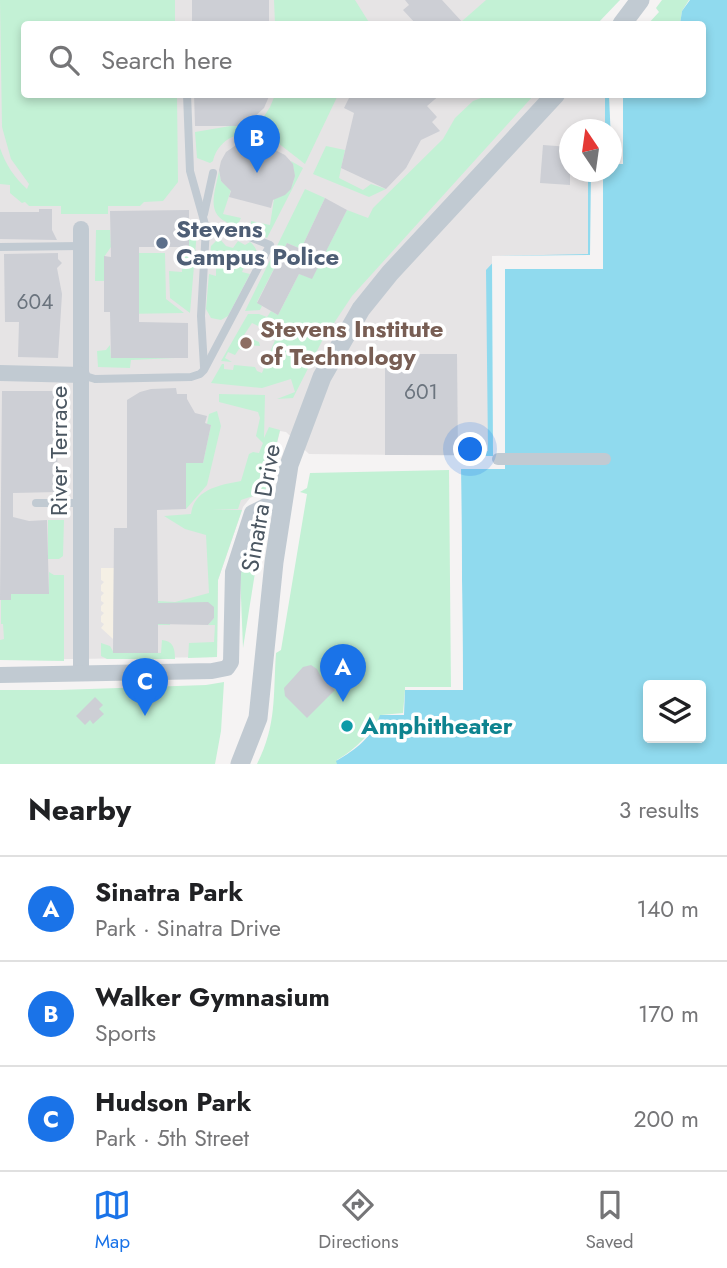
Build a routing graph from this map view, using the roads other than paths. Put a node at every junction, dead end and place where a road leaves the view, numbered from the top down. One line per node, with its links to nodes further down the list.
1 (640, 0): 2 (street)
2 (624, 21)
3 (187, 98): 6 (lane)
4 (551, 98): 18 (street, Sinatra Drive)
5 (213, 173): 6 (lane)
6 (204, 216): 7 (lane)
7 (206, 228): 11 (lane); 11 (lane)
8 (81, 229): 9 (street, River Terrace)
9 (81, 246): 10 (lane); 13 (street, River Terrace)
10 (0, 247)
11 (204, 370): 13 (lane)
12 (0, 373): 13 (street)
13 (82, 375): 17 (street, River Terrace)
14 (498, 459): 15 (street)
15 (605, 459)
16 (36, 503): 17 (lane)
17 (82, 503): 19 (street, River Terrace)
18 (282, 507): 19 (street); 21 (street, Sinatra Drive)
19 (81, 673): 20 (street)
20 (0, 675)
21 (240, 764)

